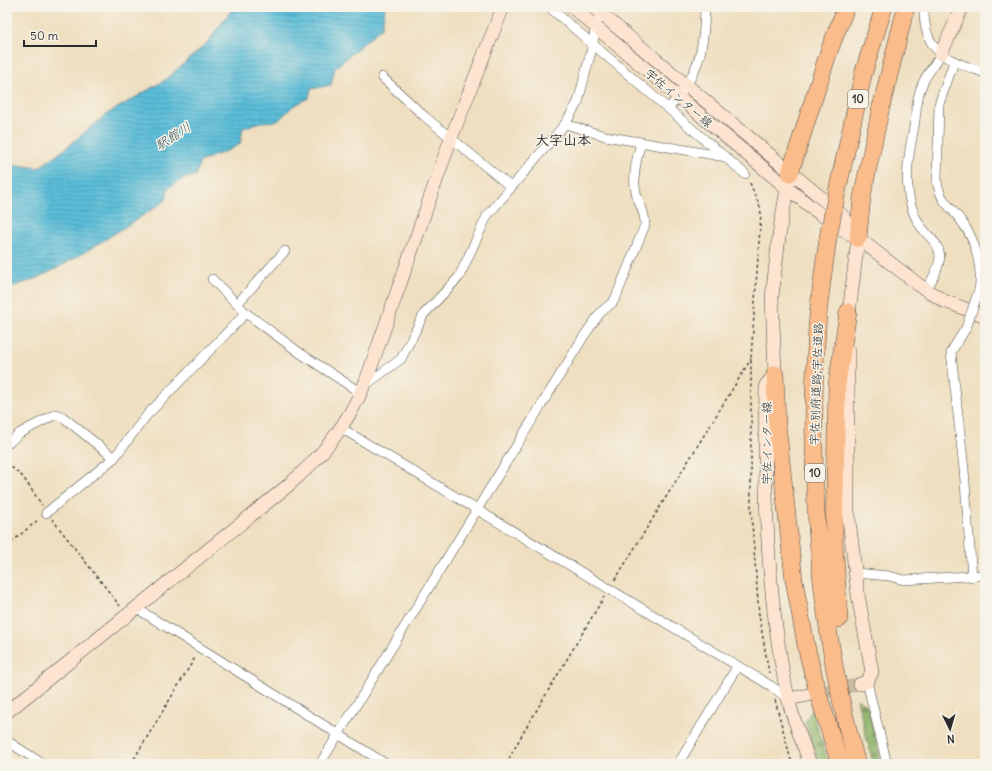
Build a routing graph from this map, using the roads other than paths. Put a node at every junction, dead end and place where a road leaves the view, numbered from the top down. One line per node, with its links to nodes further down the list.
1 (503, 7): 21 (main road)
2 (550, 7): 12 (street)
3 (572, 7): 11 (main road, 宇佐インター線)
4 (705, 7): 17 (street)
5 (846, 7): 25 (highway)
6 (884, 7): 50 (highway, 宇佐別府道路;宇佐道路 / 10, bridge)
7 (906, 7): 27 (highway)
8 (924, 7): 13 (street)
9 (962, 7): 13 (main road)
10 (599, 9): 11 (street); 17 (main road, 宇佐インター線)
11 (595, 27): 12 (street); 18 (main road, 宇佐インター線)
12 (593, 44): 19 (street); 20 (street)
13 (942, 54): 14 (street); 30 (street)
14 (954, 62): 15 (street); 44 (street, bridge)
15 (985, 73)
16 (382, 77): 21 (street)
17 (687, 87): 18 (street); 25 (main road, 宇佐インター線)
18 (679, 97): 19 (street); 25 (main road, 宇佐インター線)
19 (669, 108): 23 (street)
20 (565, 124): 22 (street); 26 (street)
21 (451, 138): 26 (street); 36 (main road)
22 (640, 142): 23 (street); 40 (street)
23 (726, 157): 24 (street)
24 (745, 174)
25 (788, 181): 27 (main road, 宇佐インター線); 35 (main road)
26 (511, 187): 36 (street)
27 (858, 238): 30 (main road, 宇佐インター線); 32 (main road)
28 (285, 251): 31 (street)
29 (212, 279): 31 (street)
30 (926, 290): 34 (main road, 宇佐インター線)
31 (237, 304): 33 (street)
32 (848, 312): 42 (main road); 50 (highway)
33 (246, 313): 36 (street); 39 (street)
34 (985, 316)
35 (775, 374): 49 (main road, 宇佐インター線); 59 (highway)
36 (362, 390): 37 (main road)
37 (341, 428): 40 (street); 45 (main road)
38 (7, 444): 39 (street)
39 (114, 458): 41 (street)
40 (476, 510): 46 (street); 52 (street)
41 (46, 513)
42 (856, 573): 44 (street); 47 (main road)
43 (985, 575): 44 (street)
44 (972, 577)
45 (132, 611): 51 (main road); 52 (street)
46 (737, 667): 49 (street); 57 (street)
47 (864, 683): 61 (street)
48 (808, 695): 49 (main road)
49 (789, 699): 58 (main road, 宇佐インター線)
50 (844, 706): 60 (highway, 宇佐別府道路;宇佐道路 / 10)
51 (7, 712)
52 (338, 734): 55 (street); 56 (street)
53 (7, 741): 54 (street)
54 (43, 764)
55 (320, 764)
56 (386, 764)
57 (678, 764)
58 (810, 764)
59 (840, 764)
60 (857, 764)
61 (887, 764)

